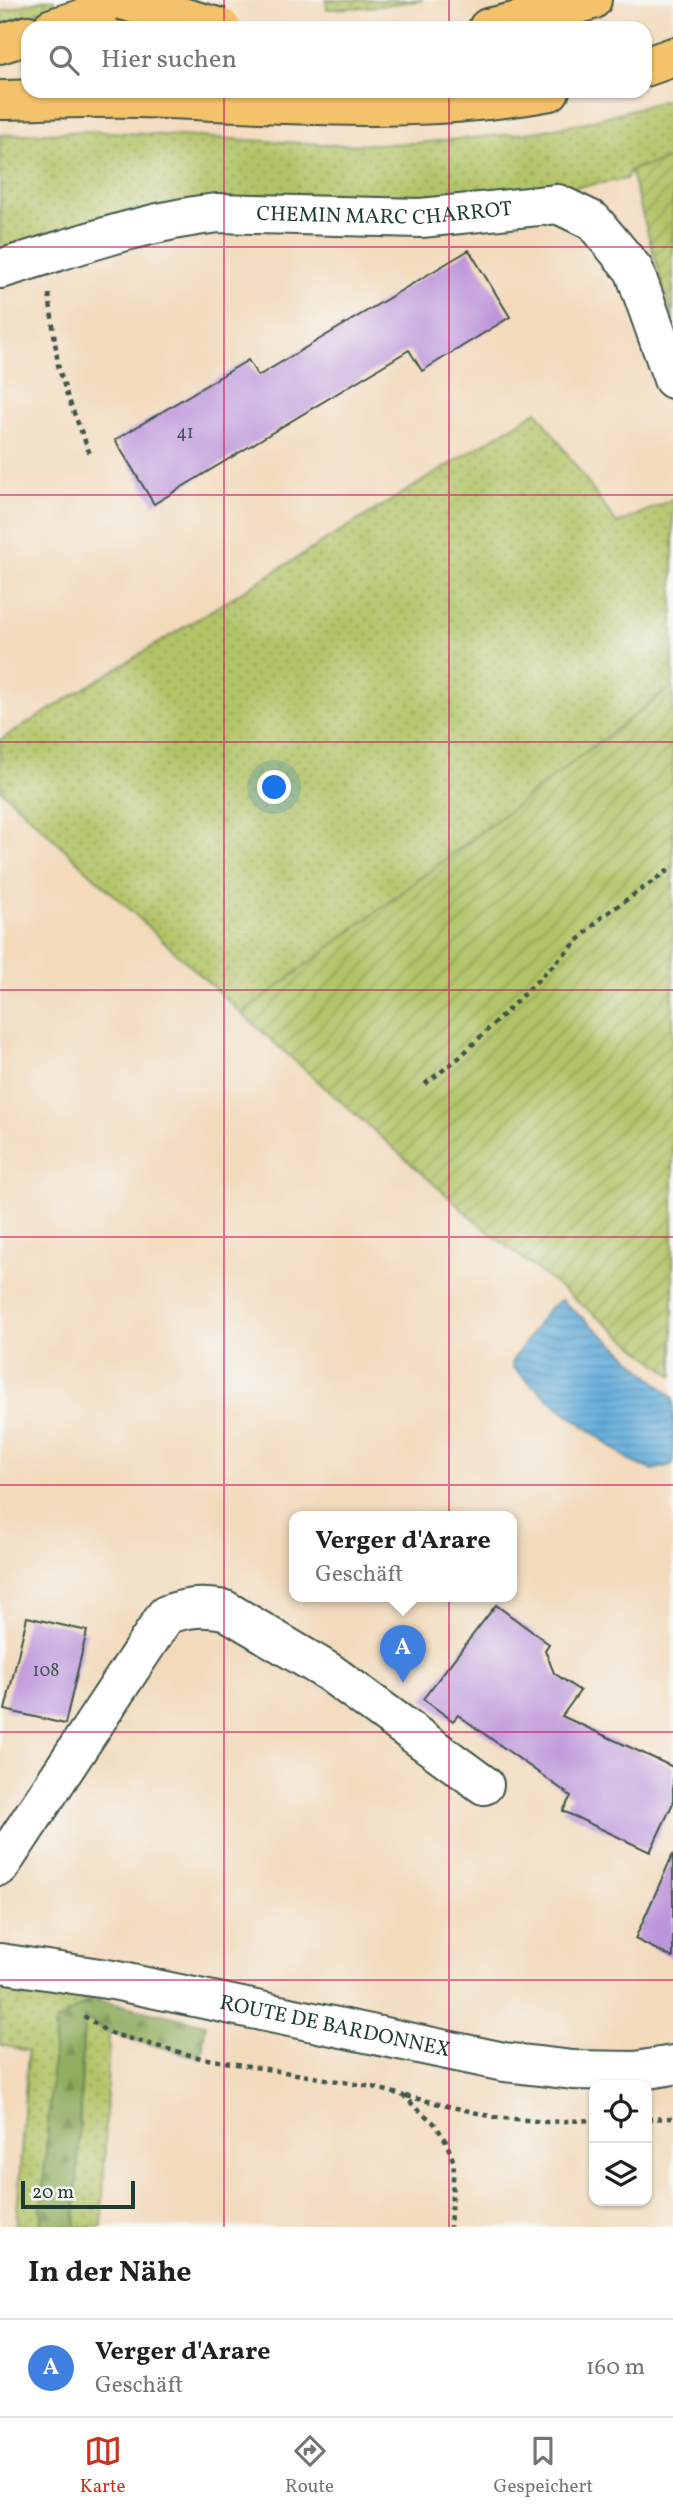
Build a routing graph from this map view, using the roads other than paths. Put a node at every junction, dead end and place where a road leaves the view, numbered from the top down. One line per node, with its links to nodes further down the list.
1 (121, 0): 5 (highway, bridge)
2 (143, 0): 4 (highway)
3 (592, 0): 6 (highway)
4 (75, 21)
5 (196, 21)
6 (519, 21)
7 (21, 37): 8 (highway)
8 (0, 44)
9 (673, 57): 10 (highway)
10 (652, 64)
11 (137, 98): 14 (highway)
12 (137, 98): 13 (highway)
13 (507, 98)
14 (0, 100)
15 (0, 269): 16 (street, CHEMIN MARC CHARROT)
16 (673, 379)
17 (484, 1785): 18 (street)
18 (0, 1866)
19 (0, 1963): 20 (street, ROUTE DE BARDONNEX)
20 (673, 2065)

